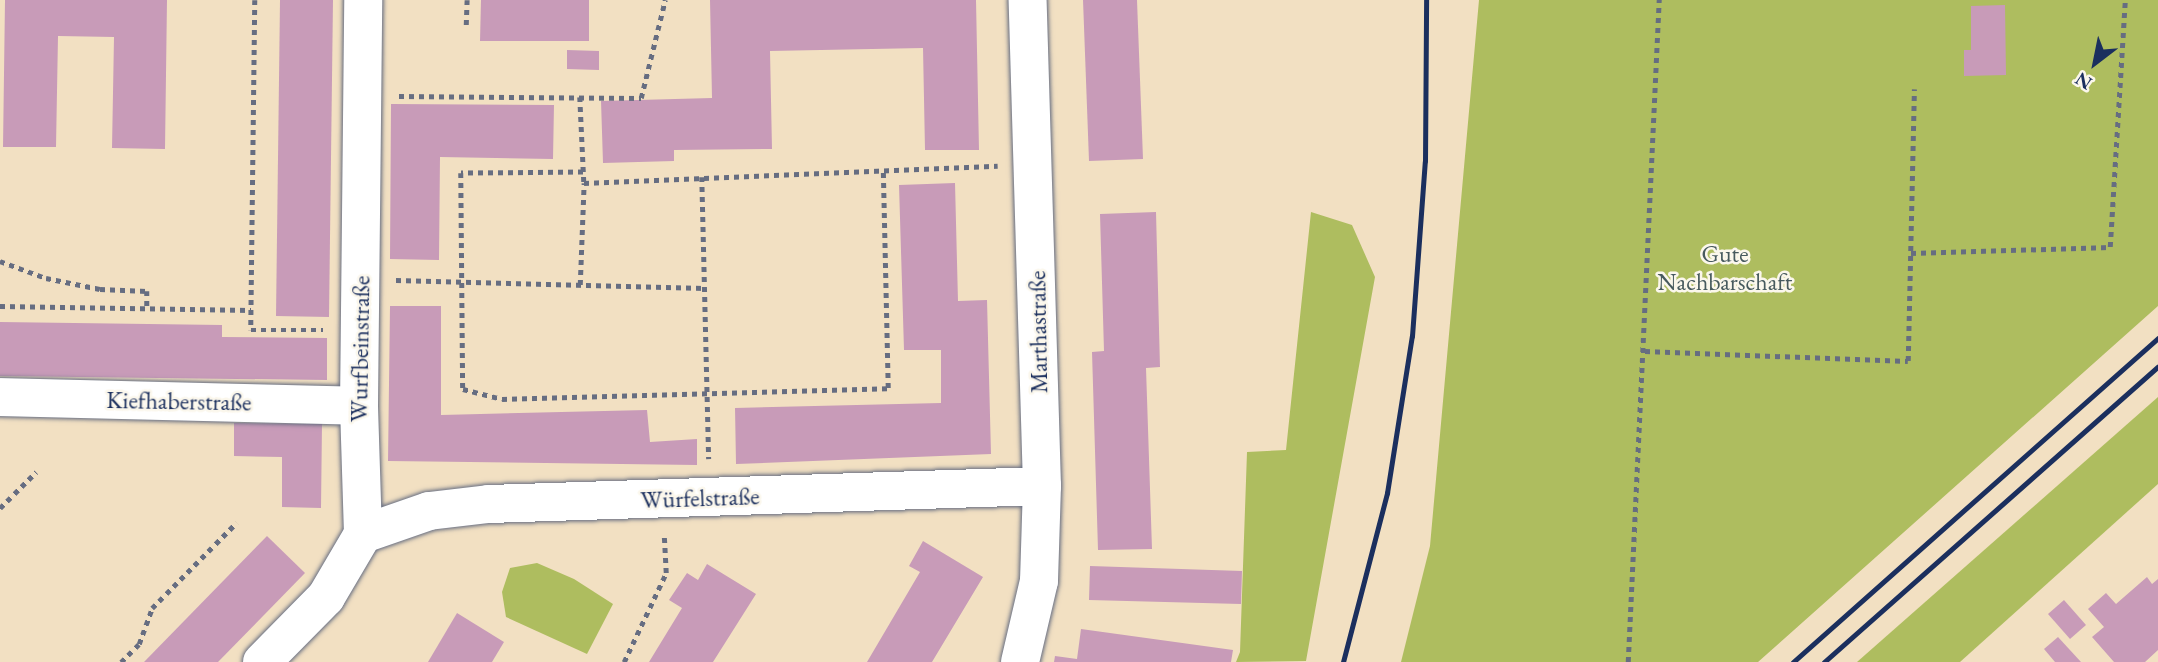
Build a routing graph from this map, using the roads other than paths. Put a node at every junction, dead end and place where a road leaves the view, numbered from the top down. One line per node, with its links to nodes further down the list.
1 (363, 0): 4 (street, Wurfbeinstraße)
2 (1028, 0): 5 (street, Marthastraße)
3 (0, 397): 4 (street, Kiefhaberstraße)
4 (359, 406): 6 (street, Wurfbeinstraße)
5 (1042, 486): 6 (street, Würfelstraße); 8 (street, Marthastraße)
6 (363, 534): 7 (street)
7 (262, 662)
8 (1020, 662)

